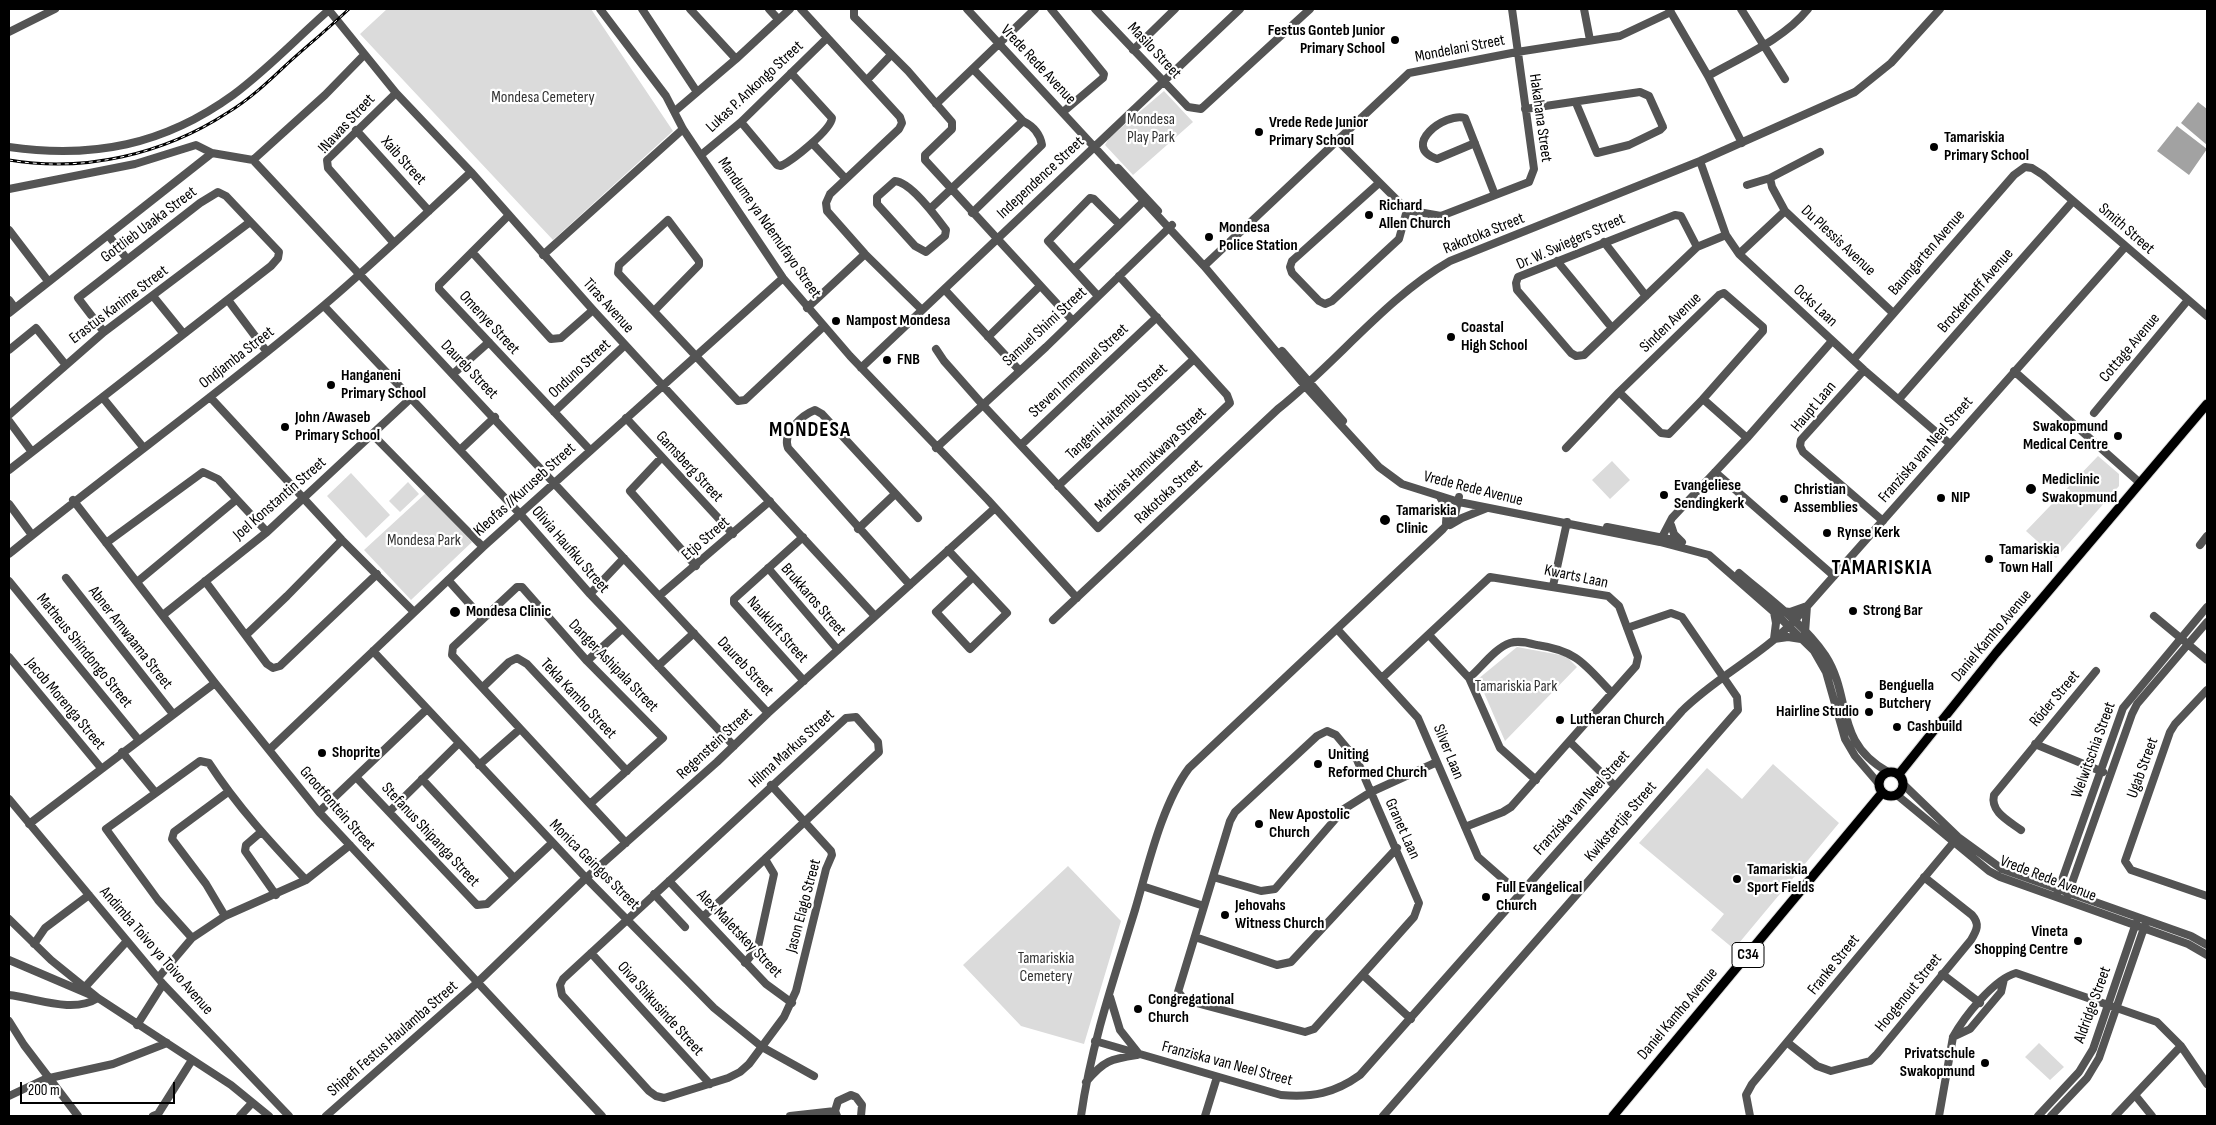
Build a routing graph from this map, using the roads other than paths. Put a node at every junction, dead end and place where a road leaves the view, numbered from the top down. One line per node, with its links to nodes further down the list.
1 (55, 9): 24 (street)
2 (329, 9): 31 (street, Tiras Avenue); 55 (street)
3 (600, 9): 45 (street, Mandume ya Ndemufayo Street)
4 (642, 9): 40 (street)
5 (690, 9): 33 (street)
6 (768, 9): 23 (street)
7 (790, 9): 23 (street)
8 (801, 9): 25 (street)
9 (854, 9): 32 (street)
10 (967, 9): 27 (street, Vrede Rede Avenue)
11 (1035, 9): 27 (street)
12 (1051, 9): 46 (street)
13 (1095, 9): 29 (street, Masilo Street)
14 (1175, 9): 29 (street)
15 (1240, 9): 39 (street, Independence Street)
16 (1512, 9): 30 (street, Hakahana Street)
17 (1584, 9): 26 (street)
18 (1741, 9): 28 (street)
19 (1808, 9): 28 (street)
20 (1940, 9): 54 (street, Rakotoka Street)
21 (1670, 10): 26 (street, Mondelani Street); 36 (street)
22 (1305, 11): 39 (street, Masilo Street)
23 (778, 20): 33 (street)
24 (9, 32)
25 (826, 38): 35 (street, Lukas P. Ankongo Street); 38 (street)
26 (1590, 40): 30 (street, Mondelani Street)
27 (1000, 44): 34 (street); 46 (street, Vrede Rede Avenue)
28 (1762, 45): 36 (street); 37 (street)
29 (1133, 50): 39 (street, Masilo Street)
30 (1517, 52): 44 (street, Hakahana Street); 51 (street, Mondelani Street)
31 (364, 55): 41 (street, Tiras Avenue); 60 (street)
32 (890, 56): 38 (street); 43 (street)
33 (736, 59): 40 (street)
34 (973, 69): 43 (street); 48 (street)
35 (791, 73): 47 (street, Lukas P. Ankongo Street); 52 (street)
36 (1708, 76): 54 (street)
37 (1785, 79)
38 (867, 80): 64 (street)
39 (1164, 82): 56 (street, Independence Street)
40 (697, 92): 45 (street)
41 (396, 93): 50 (street, !Nawas Street); 63 (street, Tiras Avenue)
42 (1576, 103): 42 (street); 44 (street)
43 (936, 104): 68 (street)
44 (1525, 109): 70 (street, Hakahana Street)
45 (675, 111): 49 (street, Mandume ya Ndemufayo Street)
46 (1063, 112): 56 (street, Vrede Rede Avenue)
47 (742, 122): 52 (street); 59 (street, Lukas P. Ankongo Street)
48 (1023, 122): 68 (street); 77 (street)
49 (683, 129): 59 (street, Mandume ya Ndemufayo Street); 93 (street)
50 (356, 130): 74 (street, Xaib Street); 86 (street, !Nawas Street)
51 (1337, 140): 66 (street); 96 (street, Mondelani Street)
52 (812, 143): 64 (street)
53 (1475, 143): 53 (street); 70 (street)
54 (1742, 143): 61 (street, Rakotoka Street)
55 (9, 146)
56 (1094, 146): 71 (street, Vrede Rede Avenue); 85 (street, Independence Street)
57 (212, 152): 60 (street); 69 (street); 83 (street)
58 (1820, 152): 65 (street)
59 (701, 155): 100 (street, Mandume ya Ndemufayo Street)
60 (253, 160): 98 (street, Daureb Street)
61 (1700, 161): 84 (street, Ocks Laan); 141 (street, Rakotoka Street)
62 (2024, 167): 72 (street, Smith Street); 116 (street, Baumgarten Avenue)
63 (471, 172): 74 (street, Ondjamba Street); 78 (street, Tiras Avenue)
64 (846, 178): 91 (street)
65 (1770, 178): 67 (street); 76 (street, Du Plessis Avenue)
66 (1379, 183): 75 (street); 75 (street)
67 (1747, 185)
68 (951, 188): 73 (street); 77 (street)
69 (9, 189)
70 (1495, 195): 75 (street, Hakahana Street)
71 (1144, 200): 80 (street); 81 (street, Vrede Rede Avenue)
72 (2073, 201): 89 (street, Smith Street); 147 (street, Brockerhoff Avenue)
73 (930, 209): 73 (street)
74 (429, 210): 86 (street, Ondjamba Street)
75 (1406, 210)
76 (1784, 211): 92 (street, Du Plessis Avenue); 116 (street, Du Plessis Avenue)
77 (972, 213): 85 (street)
78 (509, 215): 90 (street, Omenye Street); 93 (street, Tiras Avenue)
79 (250, 222): 94 (street, Gottlieb Uaaka Street); 104 (street, Erastus Kanime Street); 108 (street, Gottlieb Uaaka Street)
80 (1119, 224): 97 (street); 97 (street)
81 (1171, 227): 96 (street, Vrede Rede Avenue); 99 (street, Samuel Shimi Street)
82 (9, 230): 101 (street)
83 (108, 235): 94 (street); 101 (street)
84 (1726, 235): 88 (street, Dr. W. Swiegers Street); 92 (street, Ocks Laan)
85 (996, 239): 102 (street); 103 (street, Independence Street)
86 (393, 242): 98 (street, Ondjamba Street)
87 (1604, 242): 88 (street, Dr. W. Swiegers Street); 95 (street, Dr. W. Swiegers Street); 106 (street)
88 (1697, 247): 106 (street, Dr. W. Swiegers Street)
89 (2125, 247): 109 (street, Smith Street); 138 (street, Franziska van Neel Street)
90 (472, 252): 112 (street); 126 (street, Omenye Street)
91 (865, 254): 111 (street); 113 (street)
92 (1739, 254): 125 (street, Ocks Laan)
93 (543, 255): 112 (street, Tiras Avenue)
94 (127, 259): 122 (street, Gottlieb Uaaka Street)
95 (1556, 261): 121 (street); 121 (street, Dr. W. Swiegers Street)
96 (1205, 265): 141 (street, Vrede Rede Avenue)
97 (1074, 269): 105 (street)
98 (359, 274): 110 (street, Ondjamba Street); 139 (street, Daureb Street)
99 (1119, 276): 105 (street, Samuel Shimi Street); 117 (street, Mathias Hamukwaya Street)
100 (783, 278): 111 (street, Mandume ya Ndemufayo Street); 131 (street, Kleofas //Kuruseb Street)
101 (48, 281): 114 (street)
102 (1040, 286): 119 (street); 124 (street)
103 (945, 290): 113 (street, Independence Street); 124 (street)
104 (153, 296): 122 (street, Erastus Kanime Street); 123 (street)
105 (1098, 296): 119 (street, Samuel Shimi Street)
106 (1646, 296): 121 (street, Dr. W. Swiegers Street)
107 (9, 300): 114 (street)
108 (228, 300): 123 (street, Gottlieb Uaaka Street); 130 (street)
109 (2188, 300): 118 (street, Smith Street); 151 (street, Cottage Avenue)
110 (324, 306): 130 (street, Ondjamba Street); 145 (street, Olivia Haufiku Street)
111 (807, 308): 120 (street, Mandume ya Ndemufayo Street)
112 (593, 310): 127 (street, Tiras Avenue)
113 (921, 310): 135 (street, Independence Street)
114 (12, 311)
115 (654, 312): 115 (street); 131 (street)
116 (1893, 313): 133 (street, Baumgarten Avenue)
117 (1157, 316): 132 (street, Mathias Hamukwaya Street); 159 (street, Steven Immanuel Street)
118 (2207, 316)
119 (1072, 320): 136 (street, Samuel Shimi Street)
120 (824, 326): 131 (street); 135 (street, Mandume ya Ndemufayo Street)
121 (1612, 328)
122 (104, 332): 134 (street, Erastus Kanime Street)
123 (183, 333): 144 (street, Gottlieb Uaaka Street)
124 (988, 337): 136 (street)
125 (1832, 341): 133 (street, Ocks Laan); 157 (street)
126 (489, 342): 139 (street); 150 (street, Omenye Street)
127 (625, 345): 140 (street, Tiras Avenue); 150 (street, Onduno Street)
128 (936, 349): 148 (street, Mathias Hamukwaya Street)
129 (9, 350): 134 (street)
130 (268, 352): 143 (street, Ondjamba Street)
131 (694, 355): 140 (street, Kleofas //Kuruseb Street)
132 (1194, 359): 171 (street, Tangeni Haitembu Street); 171 (street, Mathias Hamukwaya Street)
133 (1853, 360): 137 (street, Ocks Laan)
134 (65, 364): 152 (street, Erastus Kanime Street)
135 (861, 368): 161 (street, Mandume ya Ndemufayo Street)
136 (1019, 370): 148 (street, Samuel Shimi Street)
137 (1864, 370): 147 (street, Ocks Laan); 185 (street, Haupt Laan)
138 (2014, 371): 158 (street, Franziska van Neel Street); 170 (street)
139 (453, 374): 153 (street, Daureb Street)
140 (662, 384): 154 (street, Kleofas //Kuruseb Street); 178 (street, Tiras Avenue)
141 (1308, 385): 173 (street, Vrede Rede Avenue); 177 (street, Vrede Rede Avenue); 217 (street, Rakotoka Street)
142 (1619, 392): 146 (street, Sinden Avenue); 146 (street, Sinden Avenue); 162 (street, Sinden Avenue)
143 (210, 397): 160 (street, Ondjamba Street); 174 (street)
144 (103, 398): 160 (street); 165 (street, Gottlieb Uaaka Street)
145 (411, 398): 156 (street, Joel Konstantin Street); 163 (street, Olivia Haufiku Street)
146 (1703, 399): 157 (street)
147 (1899, 399): 158 (street, Ocks Laan)
148 (982, 404): 159 (street, Mathias Hamukwaya Street); 161 (street, Samuel Shimi Street)
149 (2207, 404): 170 (main road, Daniel Kamho Avenue)
150 (554, 412): 164 (street, Omenye Street)
151 (2094, 413)
152 (9, 416)
153 (495, 418): 163 (street); 169 (street, Daureb Street)
154 (626, 418): 164 (street, Kleofas //Kuruseb Street); 166 (street, Gamsberg Street)
155 (9, 421): 165 (street)
156 (373, 435): 174 (street, Joel Konstantin Street); 199 (street)
157 (1747, 438): 168 (street)
158 (1950, 444): 185 (street, Franziska van Neel Street)
159 (1021, 445): 171 (street, Mathias Hamukwaya Street)
160 (143, 447): 175 (street, Ondjamba Street)
161 (936, 448): 180 (street, Mandume ya Ndemufayo Street)
162 (1566, 448)
163 (460, 450): 182 (street, Olivia Haufiku Street)
164 (590, 450): 169 (street, Kleofas //Kuruseb Street)
165 (32, 452): 167 (street, Gottlieb Uaaka Street)
166 (662, 457): 190 (street, Gamsberg Street); 203 (street)
167 (9, 470)
168 (1715, 472): 184 (street); 206 (street)
169 (554, 483): 182 (street, Kleofas //Kuruseb Street); 202 (street, Daureb Street)
170 (2140, 483): 271 (main road, Daniel Kamho Avenue)
171 (1058, 486)
172 (895, 494): 183 (street); 187 (street); 187 (street)
173 (1440, 497): 177 (street, Vrede Rede Avenue); 188 (street)
174 (304, 499): 189 (street, Joel Konstantin Street); 194 (street)
175 (73, 500): 191 (street, Ondjamba Street); 197 (street, Grootfontein Street)
176 (236, 500): 189 (street); 197 (street); 212 (street)
177 (1459, 500): 181 (street, Vrede Rede Avenue); 186 (street, Vrede Rede Avenue); 188 (street)
178 (770, 501): 190 (street, Etjo Street); 193 (street, Tiras Avenue)
179 (9, 504): 191 (street)
180 (995, 508): 200 (street, Regenstein Street); 217 (street, Mandume ya Ndemufayo Street)
181 (1489, 508): 186 (street, Vrede Rede Avenue); 188 (street)
182 (520, 514): 199 (street, Kleofas //Kuruseb Street); 215 (street, Olivia Haufiku Street)
183 (918, 518)
184 (1672, 521): 195 (street); 196 (street)
185 (1883, 521): 206 (street, Franziska van Neel Street)
186 (1567, 522): 195 (street, Vrede Rede Avenue); 214 (street)
187 (858, 529): 213 (street)
188 (1443, 529): 231 (street)
189 (267, 532): 211 (street, Joel Konstantin Street)
190 (733, 534): 203 (street, Etjo Street)
191 (32, 535): 201 (street, Ondjamba Street)
192 (2207, 536): 198 (street)
193 (803, 537): 204 (street, Naukluft Street); 223 (street, Tiras Avenue)
194 (342, 540): 205 (street); 233 (street)
195 (1664, 540): 196 (street, Vrede Rede Avenue); 220 (street, Vrede Rede Avenue)
196 (1682, 542): 220 (street, Vrede Rede Avenue)
197 (106, 543): 212 (street, Grootfontein Street)
198 (2200, 545)
199 (483, 547): 210 (street, Kleofas //Kuruseb Street)
200 (948, 550): 207 (street); 213 (street, Regenstein Street)
201 (9, 554)
202 (624, 558): 215 (street); 216 (street, Daureb Street)
203 (696, 566): 216 (street, Etjo Street)
204 (768, 568): 239 (street, Brukkaros Street); 249 (street, Naukluft Street)
205 (378, 574): 221 (street); 233 (street)
206 (1834, 576): 218 (street, Franziska van Neel Street)
207 (973, 577): 207 (street)
208 (66, 578): 256 (street, Abner Amwaama Street)
209 (9, 580): 258 (street, Matheus Shindongo Street)
210 (448, 580): 221 (street, Kleofas //Kuruseb Street); 225 (street)
211 (204, 581): 222 (street, Joel Konstantin Street); 233 (street)
212 (137, 582): 222 (street, Grootfontein Street)
213 (910, 585): 223 (street, Regenstein Street)
214 (1554, 586): 230 (street, Kwarts Laan); 234 (street, Kwarts Laan)
215 (590, 594): 229 (street, Olivia Haufiku Street)
216 (659, 596): 232 (street, Daureb Street)
217 (1077, 598): 226 (street, Rakotoka Street)
218 (1807, 606): 220 (street); 228 (street, Franziska van Neel Street); 235 (street)
219 (2207, 607): 236 (street, Welwitschia Street)
220 (1778, 611): 228 (street, Vrede Rede Avenue); 237 (street)
221 (414, 612): 240 (street, Kleofas //Kuruseb Street)
222 (162, 615): 250 (street, Grootfontein Street)
223 (875, 616): 239 (street, Regenstein Street)
224 (2154, 616): 236 (street)
225 (483, 619): 243 (street, Danger Ashipala Street); 251 (street, Danger Ashipala Street)
226 (1053, 620)
227 (2207, 622): 238 (street, Welwitschia Street)
228 (1792, 624): 235 (street, Vrede Rede Avenue); 237 (street, Franziska van Neel Street)
229 (622, 628): 243 (street); 244 (street, Olivia Haufiku Street)
230 (1627, 628): 247 (street, Kwikstertjie Street); 253 (street, Kwarts Laan)
231 (1337, 629): 246 (street, Silver Laan); 305 (street)
232 (694, 633): 244 (street); 255 (street, Daureb Street)
233 (246, 635)
234 (1429, 635): 246 (street, Kwarts Laan); 248 (street)
235 (1803, 636): 237 (street); 270 (street, Vrede Rede Avenue); 279 (street, Vrede Rede Avenue)
236 (2180, 637): 238 (street); 269 (street, Welwitschia Street)
237 (1774, 639): 247 (street, Franziska van Neel Street)
238 (2188, 644): 242 (street); 272 (street, Welwitschia Street)
239 (838, 650): 249 (street, Regenstein Street)
240 (373, 651): 254 (street, Monica Geingos Street); 263 (street, Kleofas //Kuruseb Street)
241 (9, 657): 267 (street, Jacob Morenga Street)
242 (2207, 660)
243 (588, 661): 268 (street, Danger Ashipala Street)
244 (658, 666): 262 (street, Olivia Haufiku Street)
245 (2096, 671): 261 (street, Röder Street)
246 (1383, 677): 265 (street, Silver Laan)
247 (1724, 677): 278 (street, Franziska van Neel Street); 380 (street, Kwikstertjie Street)
248 (1469, 678): 253 (street); 275 (street)
249 (804, 681): 255 (street, Regenstein Street)
250 (215, 683): 256 (street); 263 (street, Grootfontein Street)
251 (483, 687): 257 (street, Danger Ashipala Street); 268 (street, Tekla Kamho Street)
252 (2207, 690): 312 (street, Ugab Street)
253 (1612, 693): 259 (street, Kwarts Laan)
254 (427, 709): 260 (street, Monica Geingos Street); 273 (street)
255 (768, 713): 262 (street, Regenstein Street)
256 (173, 714): 258 (street)
257 (520, 729): 266 (street); 285 (street, Danger Ashipala Street)
258 (138, 739): 264 (street)
259 (1570, 742): 275 (street, Kwarts Laan); 278 (street)
260 (458, 744): 266 (street, Monica Geingos Street); 274 (street)
261 (2035, 744): 269 (street, Röder Street); 291 (street, Röder Street)
262 (734, 746): 295 (street, Regenstein Street)
263 (269, 750): 286 (street, Grootfontein Street)
264 (122, 752): 267 (street); 280 (street)
265 (1437, 762): 282 (street); 290 (street, Silver Laan)
266 (479, 765): 294 (street, Monica Geingos Street)
267 (100, 768): 289 (street)
268 (626, 771): 285 (street, Danger Ashipala Street)
269 (2100, 771): 272 (street, Röder Street); 306 (street, Welwitschia Street)
270 (1888, 772): 271 (main road); 279 (main road, Daniel Kamho Avenue / C34)
271 (1899, 774): 277 (main road)
272 (2110, 774): 307 (street, Welwitschia Street)
273 (356, 777): 286 (street); 287 (street, Stefanus Shipanga Street)
274 (422, 779): 287 (street); 301 (street)
275 (1536, 780): 290 (street, Kwarts Laan)
276 (771, 785): 288 (street, Jason Elago Street); 288 (street, Hilma Markus Street); 304 (street, Hilma Markus Street)
277 (1904, 785): 283 (main road); 293 (street, Vrede Rede Avenue)
278 (1616, 786): 309 (street, Franziska van Neel Street)
279 (1881, 789): 283 (main road); 381 (main road, Daniel Kamho Avenue / C34)
280 (156, 792): 281 (street); 325 (street)
281 (228, 792): 292 (street); 316 (street)
282 (1371, 792): 297 (street, Granet Laan); 299 (street); 299 (street, Granet Laan)
283 (1897, 795): 293 (street, Vrede Rede Avenue)
284 (9, 799): 289 (street, Andimba Toivo ya Toivo Avenue)
285 (591, 803): 295 (street, Danger Ashipala Street)
286 (319, 812): 296 (street, Grootfontein Street)
287 (389, 812): 301 (street, Stefanus Shipanga Street)
288 (804, 822): 298 (street, Hilma Markus Street); 344 (street, Jason Elago Street)
289 (29, 824): 310 (street, Andimba Toivo ya Toivo Avenue)
290 (1466, 827): 309 (street, Silver Laan)
291 (2021, 830)
292 (261, 832): 303 (street); 311 (street)
293 (1956, 839): 300 (street, Franke Street); 306 (street, Vrede Rede Avenue); 313 (street, Vrede Rede Avenue)
294 (552, 843): 301 (street, Stefanus Shipanga Street); 302 (street, Monica Geingos Street)
295 (626, 843): 302 (street, Regenstein Street)
296 (350, 845): 303 (street); 339 (street, Grootfontein Street)
297 (1397, 848): 326 (street); 336 (street, Granet Laan)
298 (765, 858): 317 (street, Hilma Markus Street); 333 (street)
299 (1213, 877): 315 (street, Granet Laan)
300 (1924, 877): 335 (street, Hoogenout Street); 354 (street, Franke Street)
301 (514, 878)
302 (586, 878): 319 (street, Monica Geingos Street); 339 (street, Regenstein Street)
303 (306, 880): 311 (street)
304 (669, 881): 308 (street, Hilma Markus Street); 317 (street, Alex Maletskey Street)
305 (1142, 886): 315 (street); 342 (street)
306 (2058, 890): 307 (street, Vrede Rede Avenue); 313 (street, Welwitschia Street)
307 (2068, 893): 314 (street, Welwitschia Street); 318 (street, Vrede Rede Avenue)
308 (654, 894): 319 (street, Hilma Markus Street); 323 (street)
309 (1519, 894): 348 (street, Franziska van Neel Street)
310 (89, 895): 327 (street, Andimba Toivo ya Toivo Avenue); 328 (street)
311 (276, 895): 316 (street)
312 (2207, 896)
313 (2056, 898): 314 (street, Vrede Rede Avenue)
314 (2065, 901): 322 (street, Vrede Rede Avenue)
315 (1204, 906): 326 (street, Granet Laan)
316 (225, 916): 325 (street)
317 (703, 917): 333 (street, Alex Maletskey Street)
318 (2138, 917): 321 (street, Vrede Rede Avenue); 322 (street, Aldridge Street)
319 (628, 918): 330 (street, Hilma Markus Street); 356 (street, Monica Geingos Street)
320 (9, 919): 328 (street)
321 (2146, 920): 324 (street, Aldridge Street); 329 (street, Vrede Rede Avenue)
322 (2135, 926): 324 (street, Vrede Rede Avenue); 346 (street, Aldridge Street)
323 (685, 927)
324 (2144, 929): 331 (street, Vrede Rede Avenue); 347 (street, Aldridge Street)
325 (192, 938): 338 (street)
326 (1194, 938): 336 (street, Granet Laan)
327 (127, 941): 338 (street, Andimba Toivo ya Toivo Avenue); 340 (street)
328 (34, 944): 340 (street)
329 (2207, 945)
330 (591, 953): 363 (street, Oiva Shikusinde Street); 363 (street, Hilma Markus Street)
331 (2207, 955)
332 (12, 961): 334 (street); 343 (street)
333 (745, 962): 344 (street, Alex Maletskey Street)
334 (9, 968)
335 (1942, 974): 345 (street); 354 (street, Hoogenout Street)
336 (1363, 975): 348 (street)
337 (2004, 979): 345 (street); 346 (street); 351 (street)
338 (161, 981): 350 (street); 373 (street, Andimba Toivo ya Toivo Avenue)
339 (478, 982): 374 (street, Shipefi Festus Haulamba Street); 375 (street, Grootfontein Street)
340 (86, 986): 343 (street)
341 (9, 995): 343 (street)
342 (1109, 995): 352 (street); 357 (street)
343 (98, 998): 350 (street)
344 (792, 1002): 356 (street, Jason Elago Street)
345 (1980, 1002): 351 (street)
346 (2108, 1006): 347 (street); 384 (street, Aldridge Street)
347 (2117, 1008): 355 (street); 385 (street, Aldridge Street)
348 (1411, 1019): 360 (street, Franziska van Neel Street)
349 (9, 1021): 361 (street)
350 (137, 1025): 353 (street)
351 (1953, 1037): 383 (street)
352 (1095, 1041): 357 (street, Franziska van Neel Street); 362 (street)
353 (167, 1043): 358 (street); 361 (street)
354 (1788, 1043): 382 (street, Franke Street)
355 (2181, 1046): 364 (street); 365 (street)
356 (762, 1047): 359 (street, Monica Geingos Street); 363 (street, Jason Elago Street)
357 (1139, 1055): 360 (street, Franziska van Neel Street); 362 (street)
358 (192, 1060): 367 (street); 369 (street)
359 (814, 1076)
360 (1217, 1077): 379 (street)
361 (50, 1079): 366 (street); 370 (street)
362 (1086, 1082): 378 (street)
363 (710, 1084)
364 (2207, 1084)
365 (2135, 1095): 386 (street); 387 (street)
366 (9, 1096)
367 (252, 1103): 371 (street); 372 (street)
368 (836, 1113): 376 (street); 377 (street)
369 (157, 1115)
370 (78, 1116)
371 (240, 1116)
372 (269, 1116)
373 (289, 1116)
374 (326, 1116)
375 (602, 1116)
376 (790, 1116)
377 (861, 1116)
378 (1081, 1116)
379 (1205, 1116)
380 (1383, 1116)
381 (1613, 1116)
382 (1750, 1116)
383 (1939, 1116)
384 (2038, 1116)
385 (2051, 1116)
386 (2115, 1116)
387 (2152, 1116)

